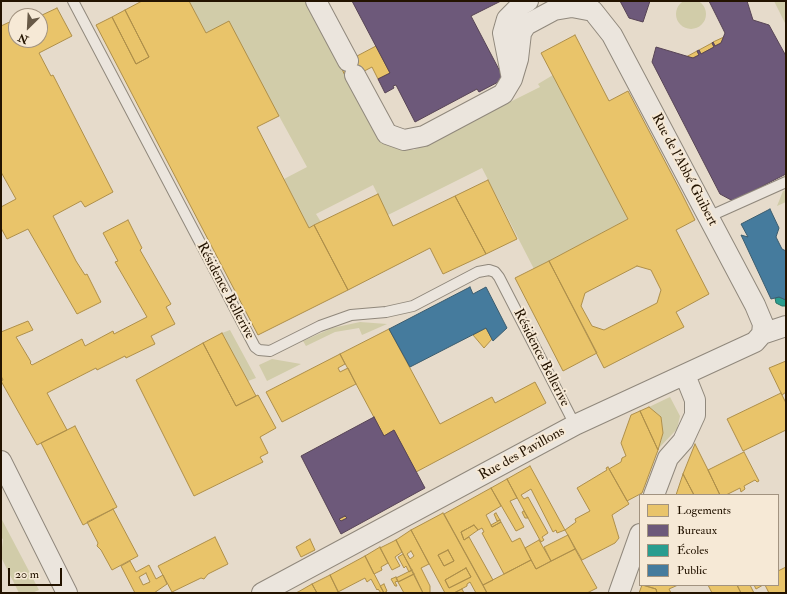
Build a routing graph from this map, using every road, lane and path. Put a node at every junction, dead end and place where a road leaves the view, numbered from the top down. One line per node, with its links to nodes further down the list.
1 (73, 1): 11 (lane, Résidence Bellerive)
2 (316, 1): 5 (street, Rue de l'Abbé Guibert)
3 (528, 1): 5 (street)
4 (586, 6): 5 (street, Rue de l'Abbé Guibert); 7 (street, Rue de l'Abbé Guibert)
5 (512, 78)
6 (786, 182): 7 (lane)
7 (708, 217): 9 (street, Rue de l'Abbé Guibert)
8 (786, 326): 9 (street, Rue des Pavillons)
9 (762, 334): 10 (street, Rue des Pavillons)
10 (684, 375): 11 (street, Rue des Pavillons); 13 (street)
11 (575, 425): 16 (street, Rue des Pavillons)
12 (1, 462): 15 (street)
13 (654, 494)
14 (639, 537): 17 (street)
15 (67, 593)
16 (262, 593)
17 (618, 593)

